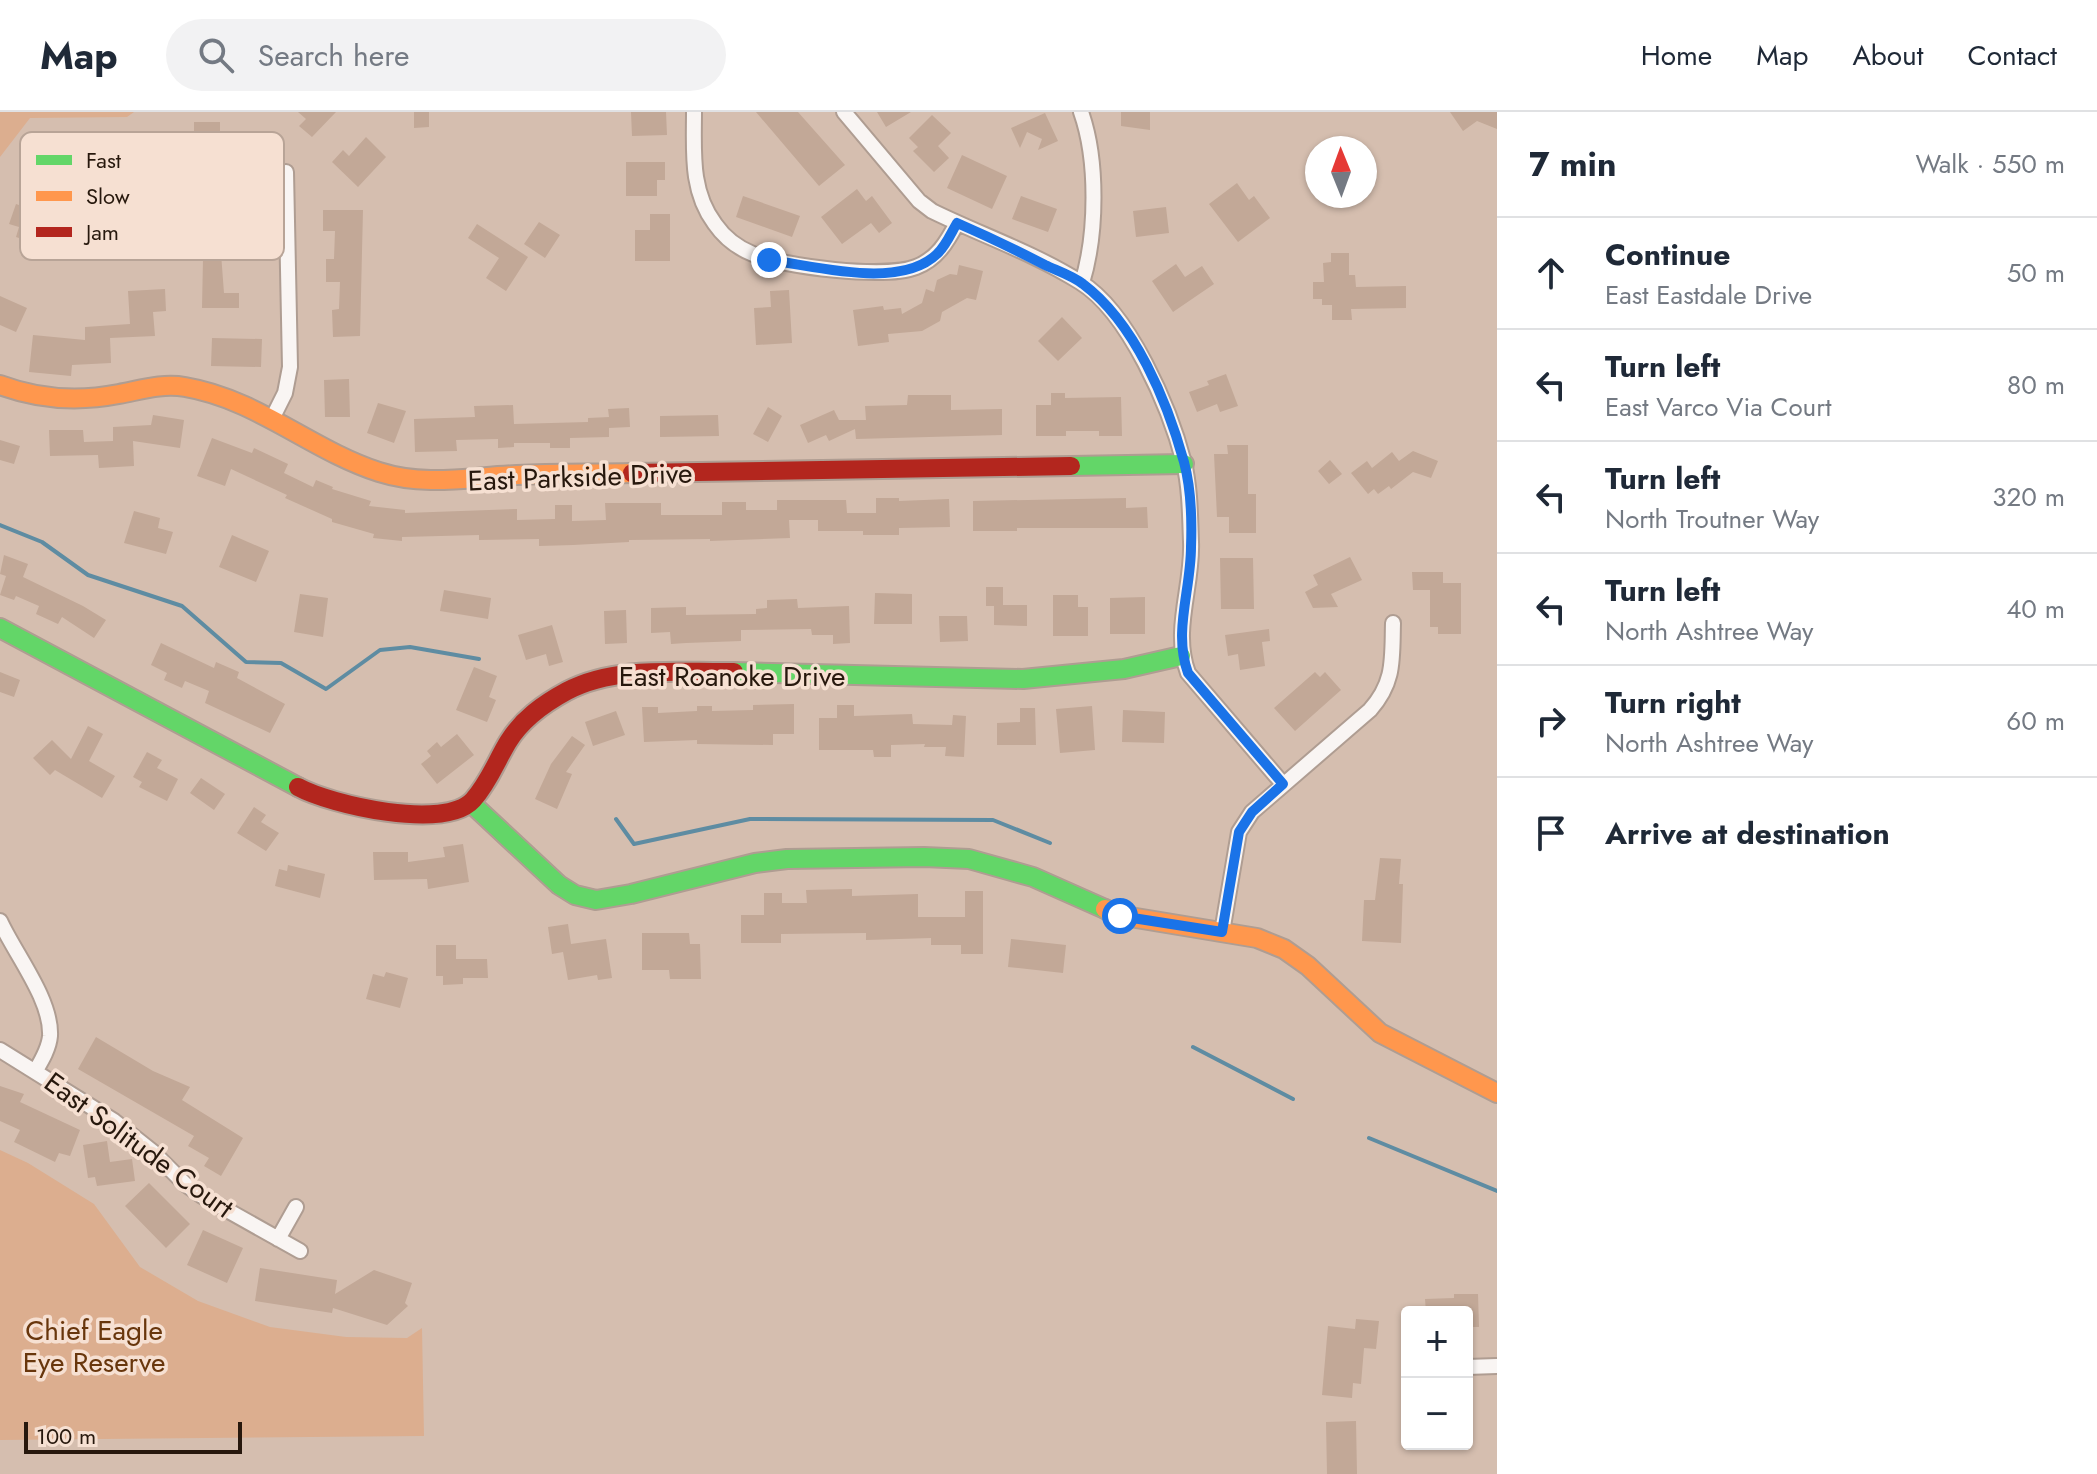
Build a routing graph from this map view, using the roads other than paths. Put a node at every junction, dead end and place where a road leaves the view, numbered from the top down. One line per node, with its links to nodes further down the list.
1 (694, 112): 5 (street)
2 (844, 112): 5 (street)
3 (1081, 112): 6 (street)
4 (286, 172): 8 (street)
5 (957, 223): 6 (street)
6 (1082, 283): 9 (street)
7 (0, 385): 8 (street, East Parkside Drive)
8 (272, 419): 9 (street, East Parkside Drive)
9 (1184, 464): 12 (street)
10 (1393, 623): 13 (street)
11 (0, 628): 14 (street)
12 (1181, 656): 13 (street); 14 (street, East Roanoke Drive)
13 (1283, 784): 16 (street)
14 (471, 803): 16 (street)
15 (0, 921): 18 (street)
16 (1222, 932): 19 (street)
17 (0, 1050): 18 (street, East Solitude Court)
18 (36, 1070): 21 (street, East Solitude Court)
19 (1497, 1093)
20 (296, 1207): 21 (street)
21 (278, 1239): 22 (street, East Solitude Court)
22 (300, 1251)
23 (1497, 1366): 24 (street)
24 (1473, 1367)

